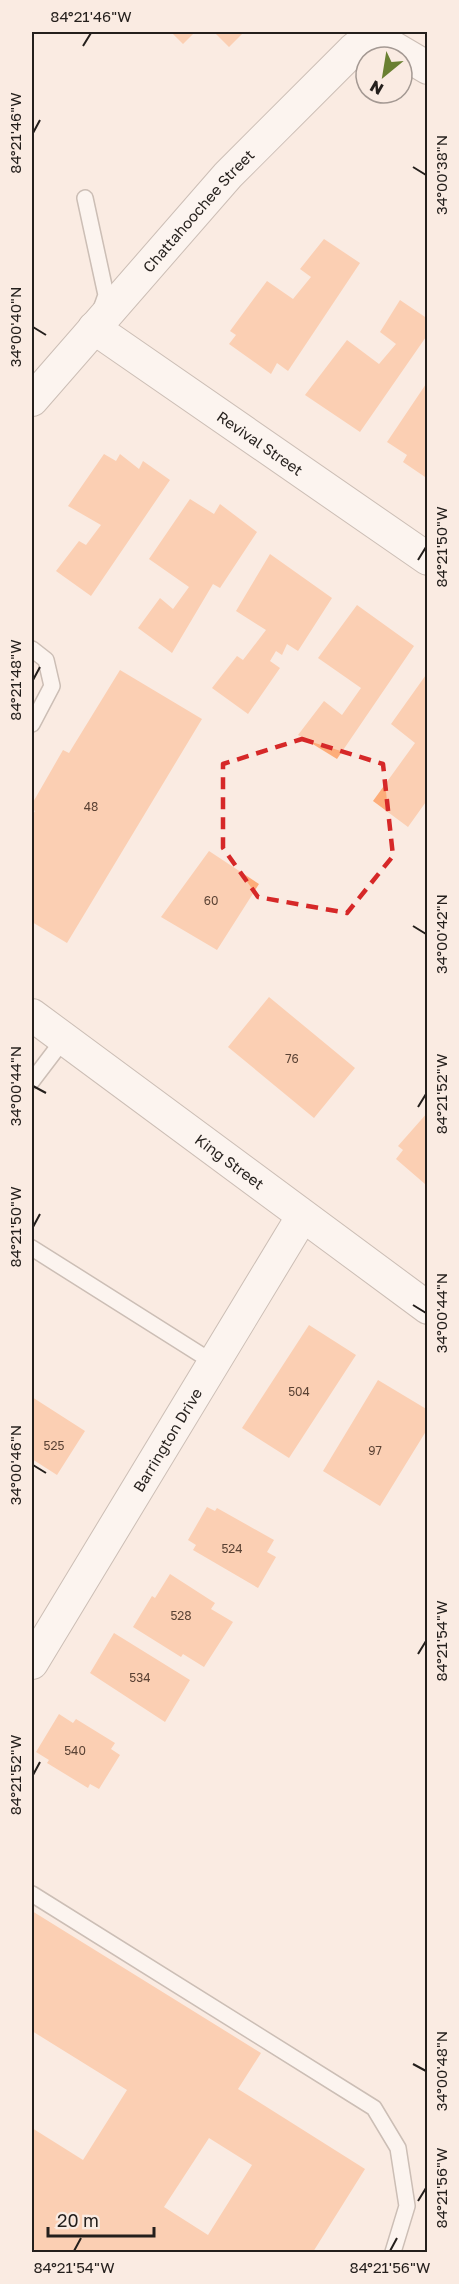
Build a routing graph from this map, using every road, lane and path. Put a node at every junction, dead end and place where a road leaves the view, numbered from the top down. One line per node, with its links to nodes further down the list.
1 (373, 33): 2 (street); 4 (street, Chattahoochee Street)
2 (428, 69)
3 (84, 198): 4 (lane)
4 (94, 328): 5 (street, Chattahoochee Street); 6 (street, Revival Street)
5 (32, 400)
6 (428, 559)
7 (32, 649): 8 (lane)
8 (32, 724)
9 (32, 1015): 10 (street, King Street)
10 (64, 1039): 11 (lane); 12 (street, King Street)
11 (32, 1081)
12 (302, 1216): 14 (street, King Street); 15 (street, Barrington Drive)
13 (32, 1248): 15 (lane)
14 (428, 1308)
15 (214, 1363): 16 (street, Barrington Drive)
16 (32, 1663)
17 (32, 1894): 18 (lane)
18 (393, 2253)

